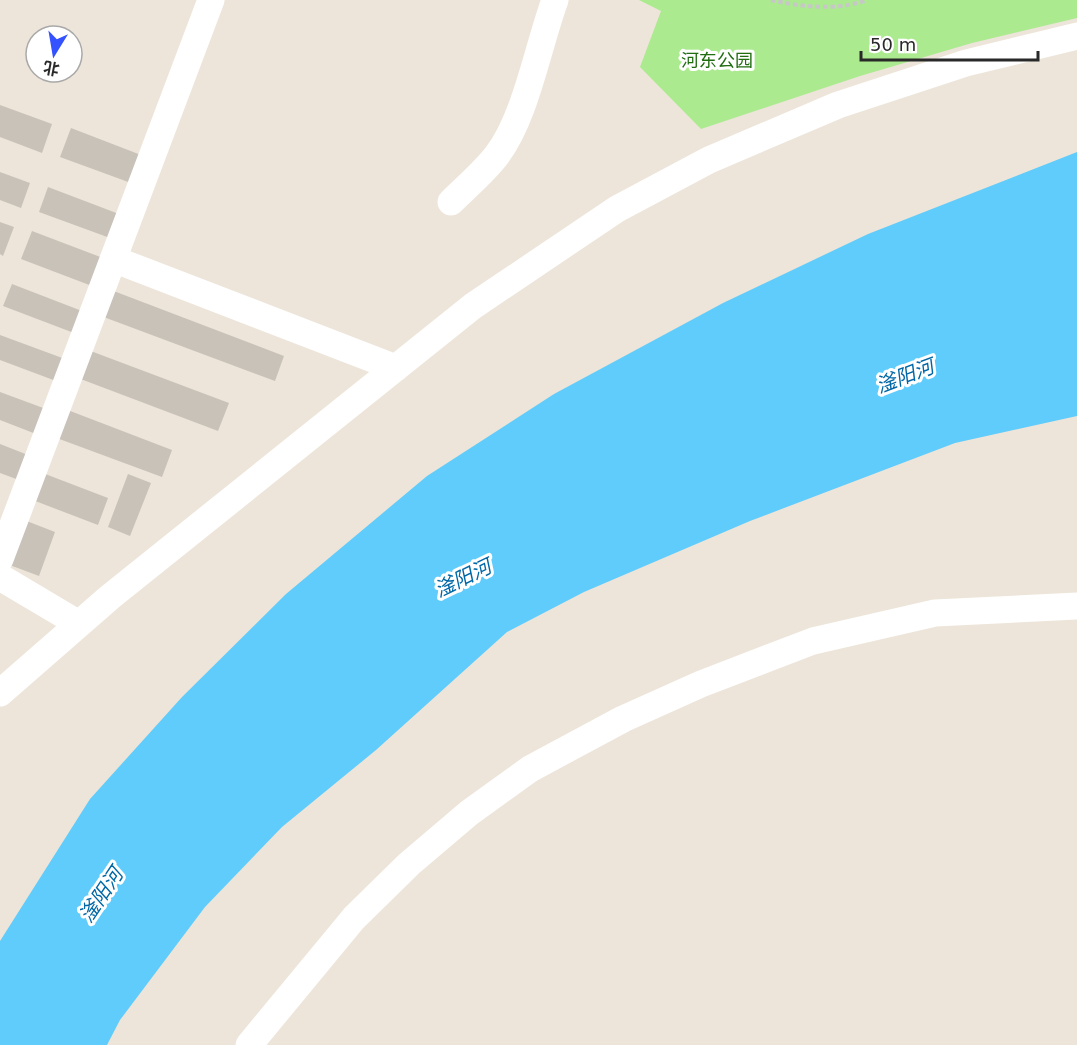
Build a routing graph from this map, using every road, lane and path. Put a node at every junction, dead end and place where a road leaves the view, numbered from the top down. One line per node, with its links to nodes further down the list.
1 (211, 0): 7 (street)
2 (555, 0): 6 (street)
3 (771, 0): 4 (path)
4 (867, 0)
5 (1077, 36): 8 (street)
6 (452, 202)
7 (113, 259): 8 (street); 9 (street)
8 (396, 368): 12 (street)
9 (0, 559)
10 (0, 577): 12 (street)
11 (1077, 606): 14 (street)
12 (79, 624): 13 (street)
13 (0, 693)
14 (249, 1045)

